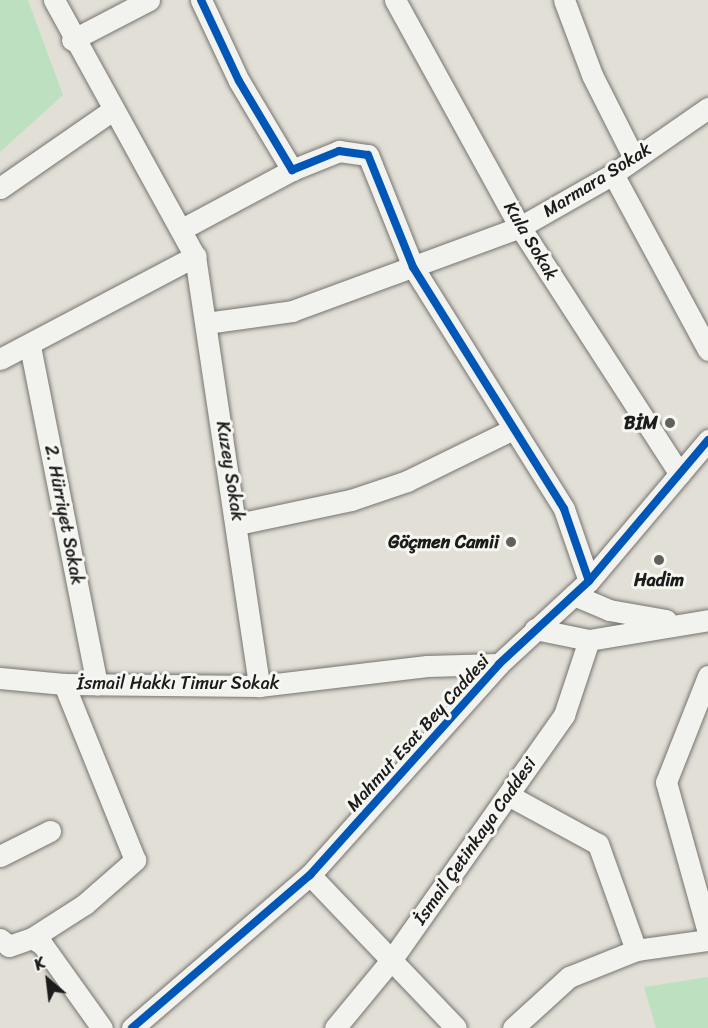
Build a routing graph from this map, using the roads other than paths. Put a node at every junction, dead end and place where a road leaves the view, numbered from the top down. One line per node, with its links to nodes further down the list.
1 (54, 0): 6 (street, Kuzey Sokak)
2 (149, 0): 6 (street)
3 (201, 0): 10 (street)
4 (564, 0): 9 (street)
5 (403, 2): 13 (street, Kula Sokak)
6 (72, 40): 8 (street, Kuzey Sokak)
7 (708, 108): 9 (street, Marmara Sokak)
8 (111, 111): 12 (street); 14 (street, Kuzey Sokak)
9 (634, 158): 11 (street, Marmara Sokak)
10 (292, 170): 14 (street); 16 (street)
11 (613, 174): 13 (street, Marmara Sokak); 19 (street)
12 (0, 188)
13 (520, 227): 16 (street, Marmara Sokak); 23 (street, Kula Sokak)
14 (182, 229): 15 (street, Kuzey Sokak)
15 (195, 256): 17 (street, Kuzey Sokak); 18 (street)
16 (413, 267): 17 (street, Marmara Sokak); 21 (street)
17 (206, 323): 24 (street, Kuzey Sokak)
18 (30, 346): 20 (street); 34 (street, 2. Hürriyet Sokak)
19 (708, 350)
20 (0, 359)
21 (511, 430): 24 (street); 25 (street)
22 (708, 440): 23 (street, Mahmut Esat Bey Caddesi)
23 (680, 474): 25 (street, Mahmut Esat Bey Caddesi)
24 (238, 524): 35 (street, Kuzey Sokak)
25 (582, 588): 27 (street); 28 (street, Mahmut Esat Bey Caddesi)
26 (708, 620): 27 (street)
27 (682, 622): 29 (street)
28 (535, 629): 29 (street); 30 (street, Mahmut Esat Bey Caddesi)
29 (589, 640): 36 (street, İsmail Çetinkaya Caddesi)
30 (499, 664): 35 (street, İsmail Hakkı Timur Sokak); 39 (street, Mahmut Esat Bey Caddesi)
31 (708, 676): 40 (street)
32 (0, 678): 33 (street, İsmail Hakkı Timur Sokak)
33 (64, 684): 34 (street, İsmail Hakkı Timur Sokak); 41 (street)
34 (97, 684): 35 (street, İsmail Hakkı Timur Sokak)
35 (259, 686)
36 (508, 795): 44 (street); 45 (street, İsmail Çetinkaya Caddesi)
37 (50, 831): 38 (street)
38 (0, 856)
39 (310, 875): 45 (street); 47 (street, Mahmut Esat Bey Caddesi)
40 (708, 932)
41 (32, 938): 42 (street); 46 (street)
42 (0, 939)
43 (708, 940): 44 (street)
44 (636, 950): 50 (street)
45 (392, 959): 48 (street, İsmail Çetinkaya Caddesi); 49 (street)
46 (102, 1028)
47 (132, 1028)
48 (334, 1028)
49 (456, 1028)
50 (513, 1028)

